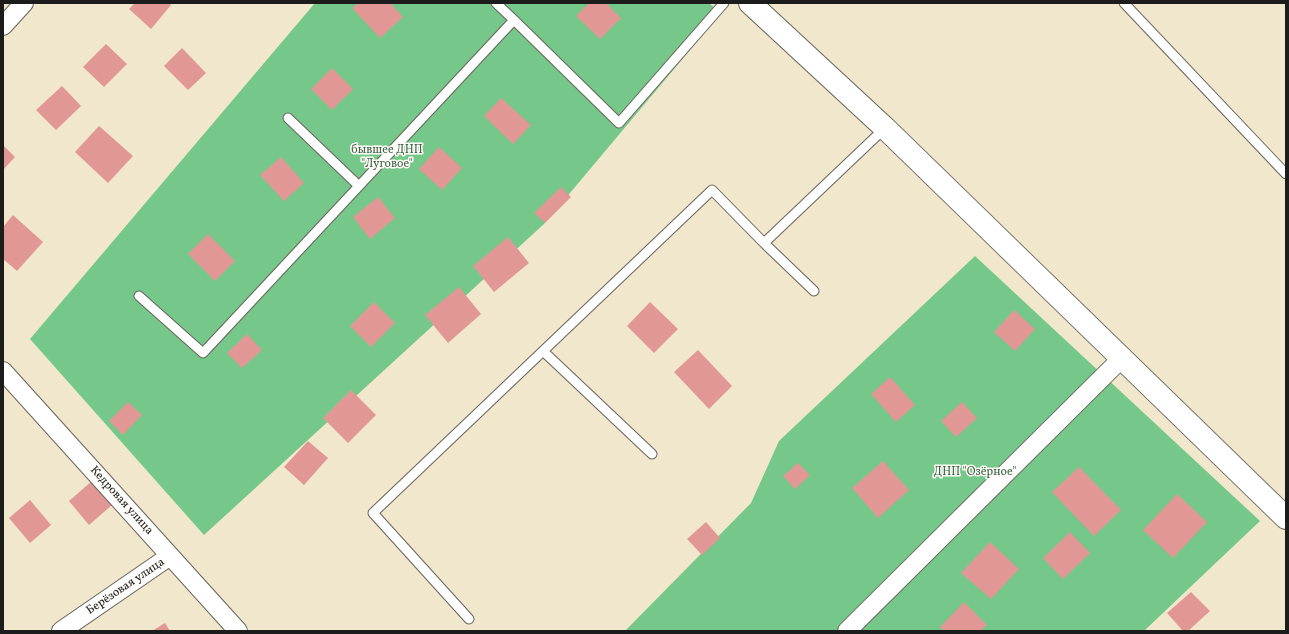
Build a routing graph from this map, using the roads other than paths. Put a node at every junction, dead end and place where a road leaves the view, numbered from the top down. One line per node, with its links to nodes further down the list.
1 (24, 3): 7 (street)
2 (496, 3): 6 (lane)
3 (724, 3): 6 (lane)
4 (750, 3): 9 (street)
5 (1124, 3): 10 (lane)
6 (514, 20): 11 (lane)
7 (3, 26)
8 (288, 118): 11 (lane)
9 (885, 128): 12 (lane); 16 (street)
10 (1286, 174)
11 (359, 186): 14 (lane)
12 (764, 243): 13 (lane); 15 (lane)
13 (814, 291)
14 (139, 296)
15 (543, 351): 18 (lane); 21 (lane)
16 (1121, 359): 19 (street); 24 (street)
17 (3, 370): 20 (street, Кедровая улица)
18 (652, 454)
19 (1286, 518)
20 (170, 556): 22 (street, Берёзовая улица); 23 (street, Кедровая улица)
21 (469, 619)
22 (61, 631)
23 (238, 631)
24 (846, 631)

